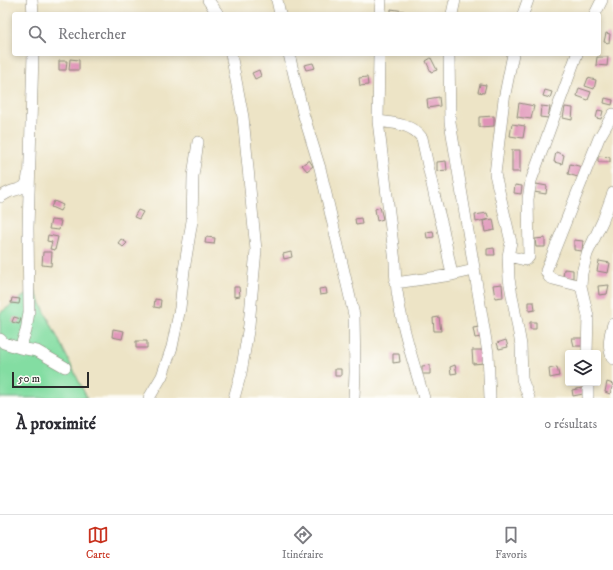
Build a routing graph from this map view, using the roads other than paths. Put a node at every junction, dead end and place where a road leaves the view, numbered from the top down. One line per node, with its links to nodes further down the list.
1 (32, 0): 8 (street)
2 (208, 0): 9 (street)
3 (277, 0): 10 (street)
4 (381, 0): 11 (street)
5 (455, 0): 12 (street)
6 (528, 0): 13 (street)
7 (602, 0): 14 (street)
8 (33, 12)
9 (217, 12)
10 (280, 12)
11 (380, 12)
12 (452, 12)
13 (524, 12)
14 (596, 12)
15 (33, 56): 25 (street)
16 (231, 56): 41 (street)
17 (289, 56): 42 (street)
18 (379, 56): 23 (street)
19 (449, 56): 29 (street)
20 (513, 56): 28 (street)
21 (576, 56): 28 (street)
22 (613, 114): 32 (street)
23 (378, 120): 30 (street); 31 (street)
24 (198, 142): 40 (street)
25 (31, 161): 27 (street); 35 (street)
26 (613, 194): 32 (street)
27 (0, 197)
28 (508, 256): 45 (street)
29 (474, 270): 30 (street); 44 (street)
30 (452, 275): 31 (street)
31 (395, 283): 43 (street)
32 (581, 286): 36 (street)
33 (613, 324): 37 (street)
34 (0, 340): 35 (street)
35 (20, 348): 38 (street)
36 (587, 350)
37 (613, 359)
38 (65, 367)
39 (588, 386): 46 (street)
40 (149, 398)
41 (234, 398)
42 (354, 398)
43 (424, 398)
44 (490, 398)
45 (529, 398)
46 (588, 398)

